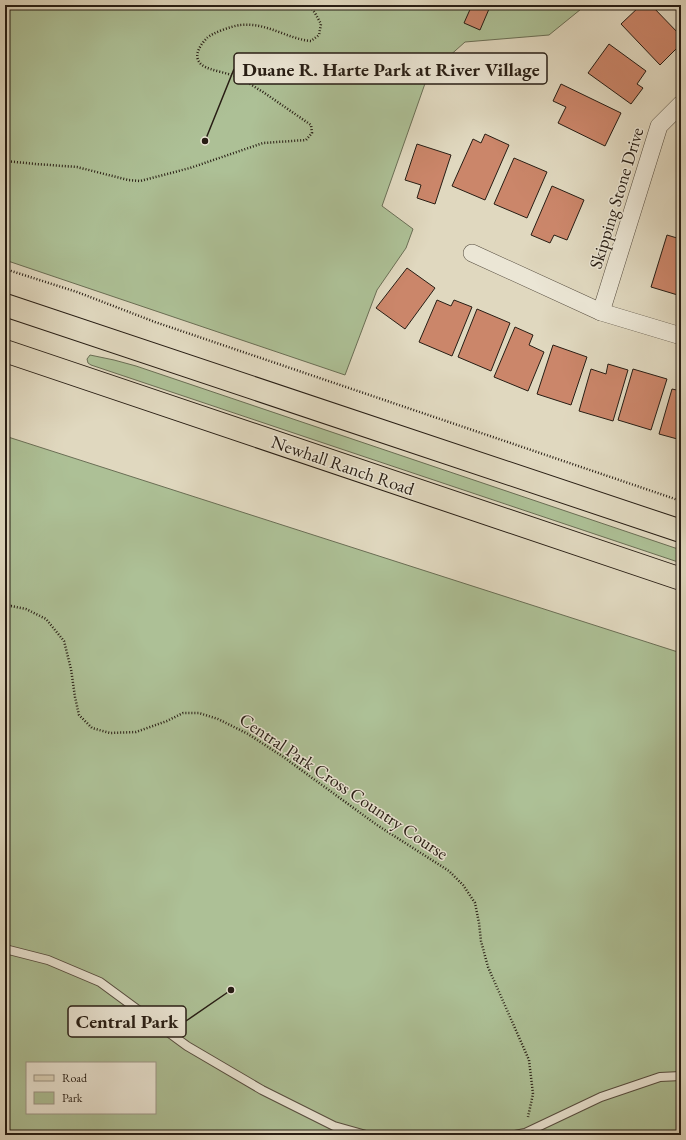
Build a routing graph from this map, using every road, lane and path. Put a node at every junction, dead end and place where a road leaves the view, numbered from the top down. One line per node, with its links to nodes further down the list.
1 (309, 5): 3 (path)
2 (681, 104): 7 (street, Skipping Stone Drive)
3 (5, 161)
4 (472, 253): 7 (street)
5 (5, 269): 10 (path)
6 (5, 305): 11 (main road)
7 (601, 312): 8 (street)
8 (681, 336)
9 (5, 351): 12 (main road, Newhall Ranch Road)
10 (681, 501)
11 (681, 531)
12 (681, 579)
13 (5, 607): 16 (path, Central Park Cross Country Course)
14 (5, 949): 17 (lane)
15 (681, 1076): 16 (lane)
16 (525, 1133): 18 (lane)
17 (366, 1135)
18 (515, 1135)

